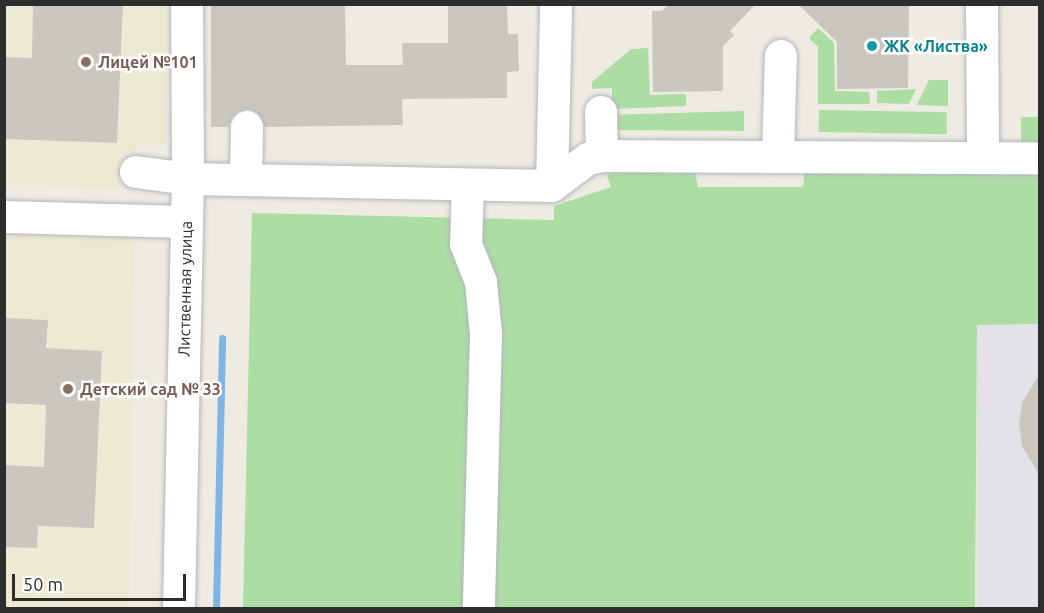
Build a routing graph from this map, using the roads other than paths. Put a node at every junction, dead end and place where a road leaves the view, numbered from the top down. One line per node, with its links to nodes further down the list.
1 (187, 4): 12 (street, Лиственная улица)
2 (556, 4): 15 (street)
3 (982, 4): 9 (street)
4 (781, 56): 7 (street)
5 (601, 115): 8 (street)
6 (247, 127): 13 (street)
7 (778, 155): 8 (street); 9 (street)
8 (602, 156): 15 (street)
9 (983, 158): 10 (street)
10 (1040, 158)
11 (136, 172): 12 (street)
12 (188, 179): 13 (street); 17 (street, Лиственная улица)
13 (246, 180): 14 (street)
14 (468, 185): 15 (street); 19 (street)
15 (552, 186)
16 (4, 217): 17 (street)
17 (186, 222): 18 (street, Лиственная улица)
18 (179, 609)
19 (479, 609)

